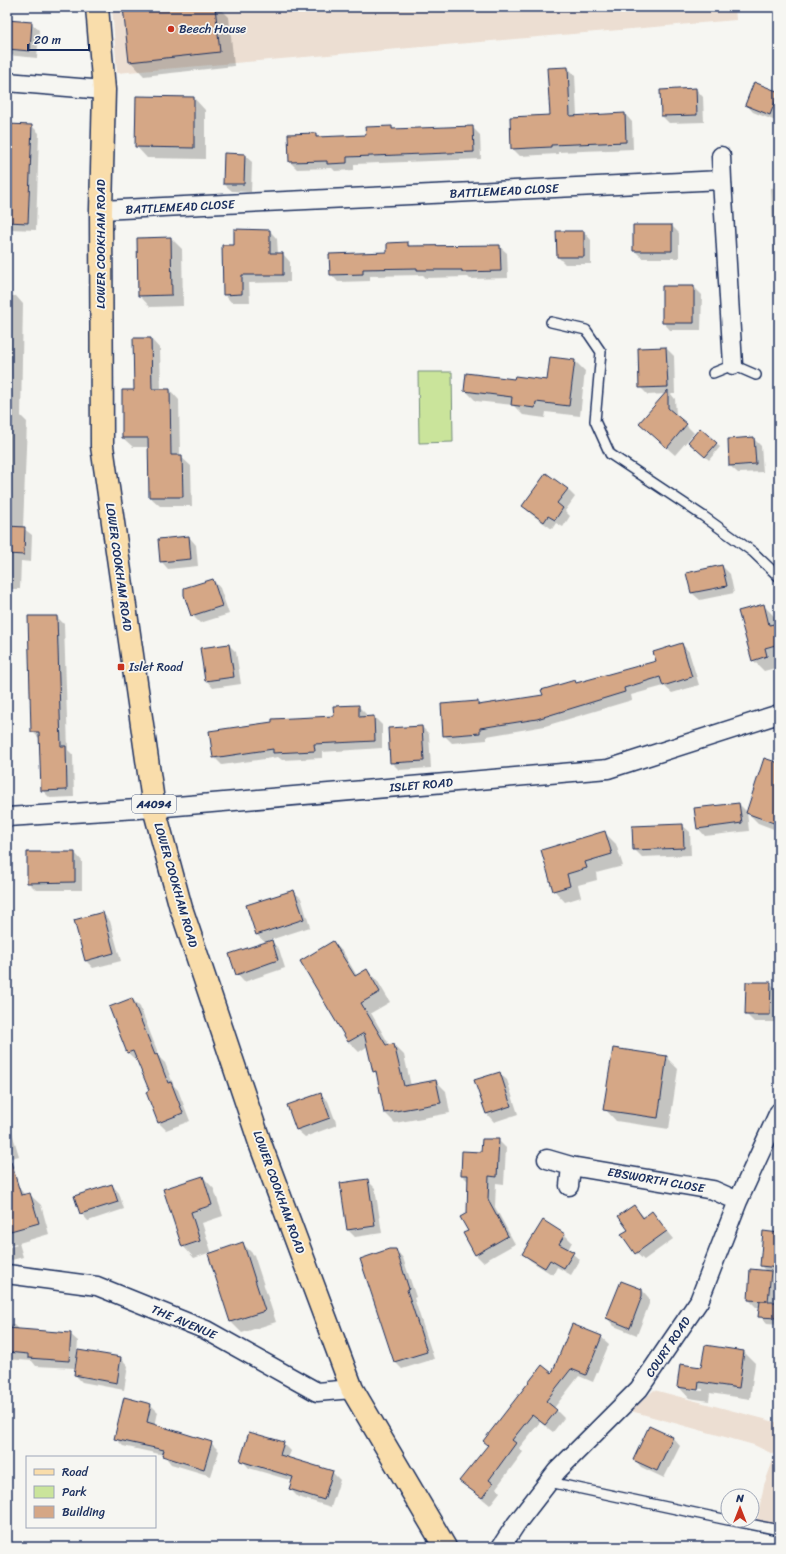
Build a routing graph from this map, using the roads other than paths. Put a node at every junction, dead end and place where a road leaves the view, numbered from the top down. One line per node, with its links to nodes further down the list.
1 (97, 7): 3 (main road, LOWER COOKHAM ROAD / A4094)
2 (7, 82): 3 (street)
3 (104, 90): 6 (main road, LOWER COOKHAM ROAD / A4094)
4 (721, 156): 5 (street)
5 (722, 180): 6 (street, BATTLEMEAD CLOSE); 8 (street)
6 (100, 210): 13 (main road, LOWER COOKHAM ROAD / A4094)
7 (551, 322): 11 (lane)
8 (733, 365): 9 (lane); 10 (lane)
9 (713, 374)
10 (756, 374)
11 (779, 577)
12 (779, 714): 13 (street, ISLET ROAD)
13 (154, 808): 14 (street, ISLET ROAD); 21 (main road, LOWER COOKHAM ROAD / A4094)
14 (7, 817)
15 (777, 1121): 19 (street, COURT ROAD)
16 (547, 1159): 17 (street, EBSWORTH CLOSE)
17 (572, 1166): 18 (street); 19 (street, EBSWORTH CLOSE)
18 (569, 1186)
19 (738, 1201): 22 (street, COURT ROAD)
20 (7, 1274): 21 (street, THE AVENUE)
21 (352, 1389): 26 (main road, LOWER COOKHAM ROAD / A4094)
22 (549, 1482): 23 (lane); 27 (street, COURT ROAD)
23 (720, 1518)
24 (760, 1526): 25 (lane)
25 (779, 1530)
26 (444, 1547)
27 (501, 1547)

